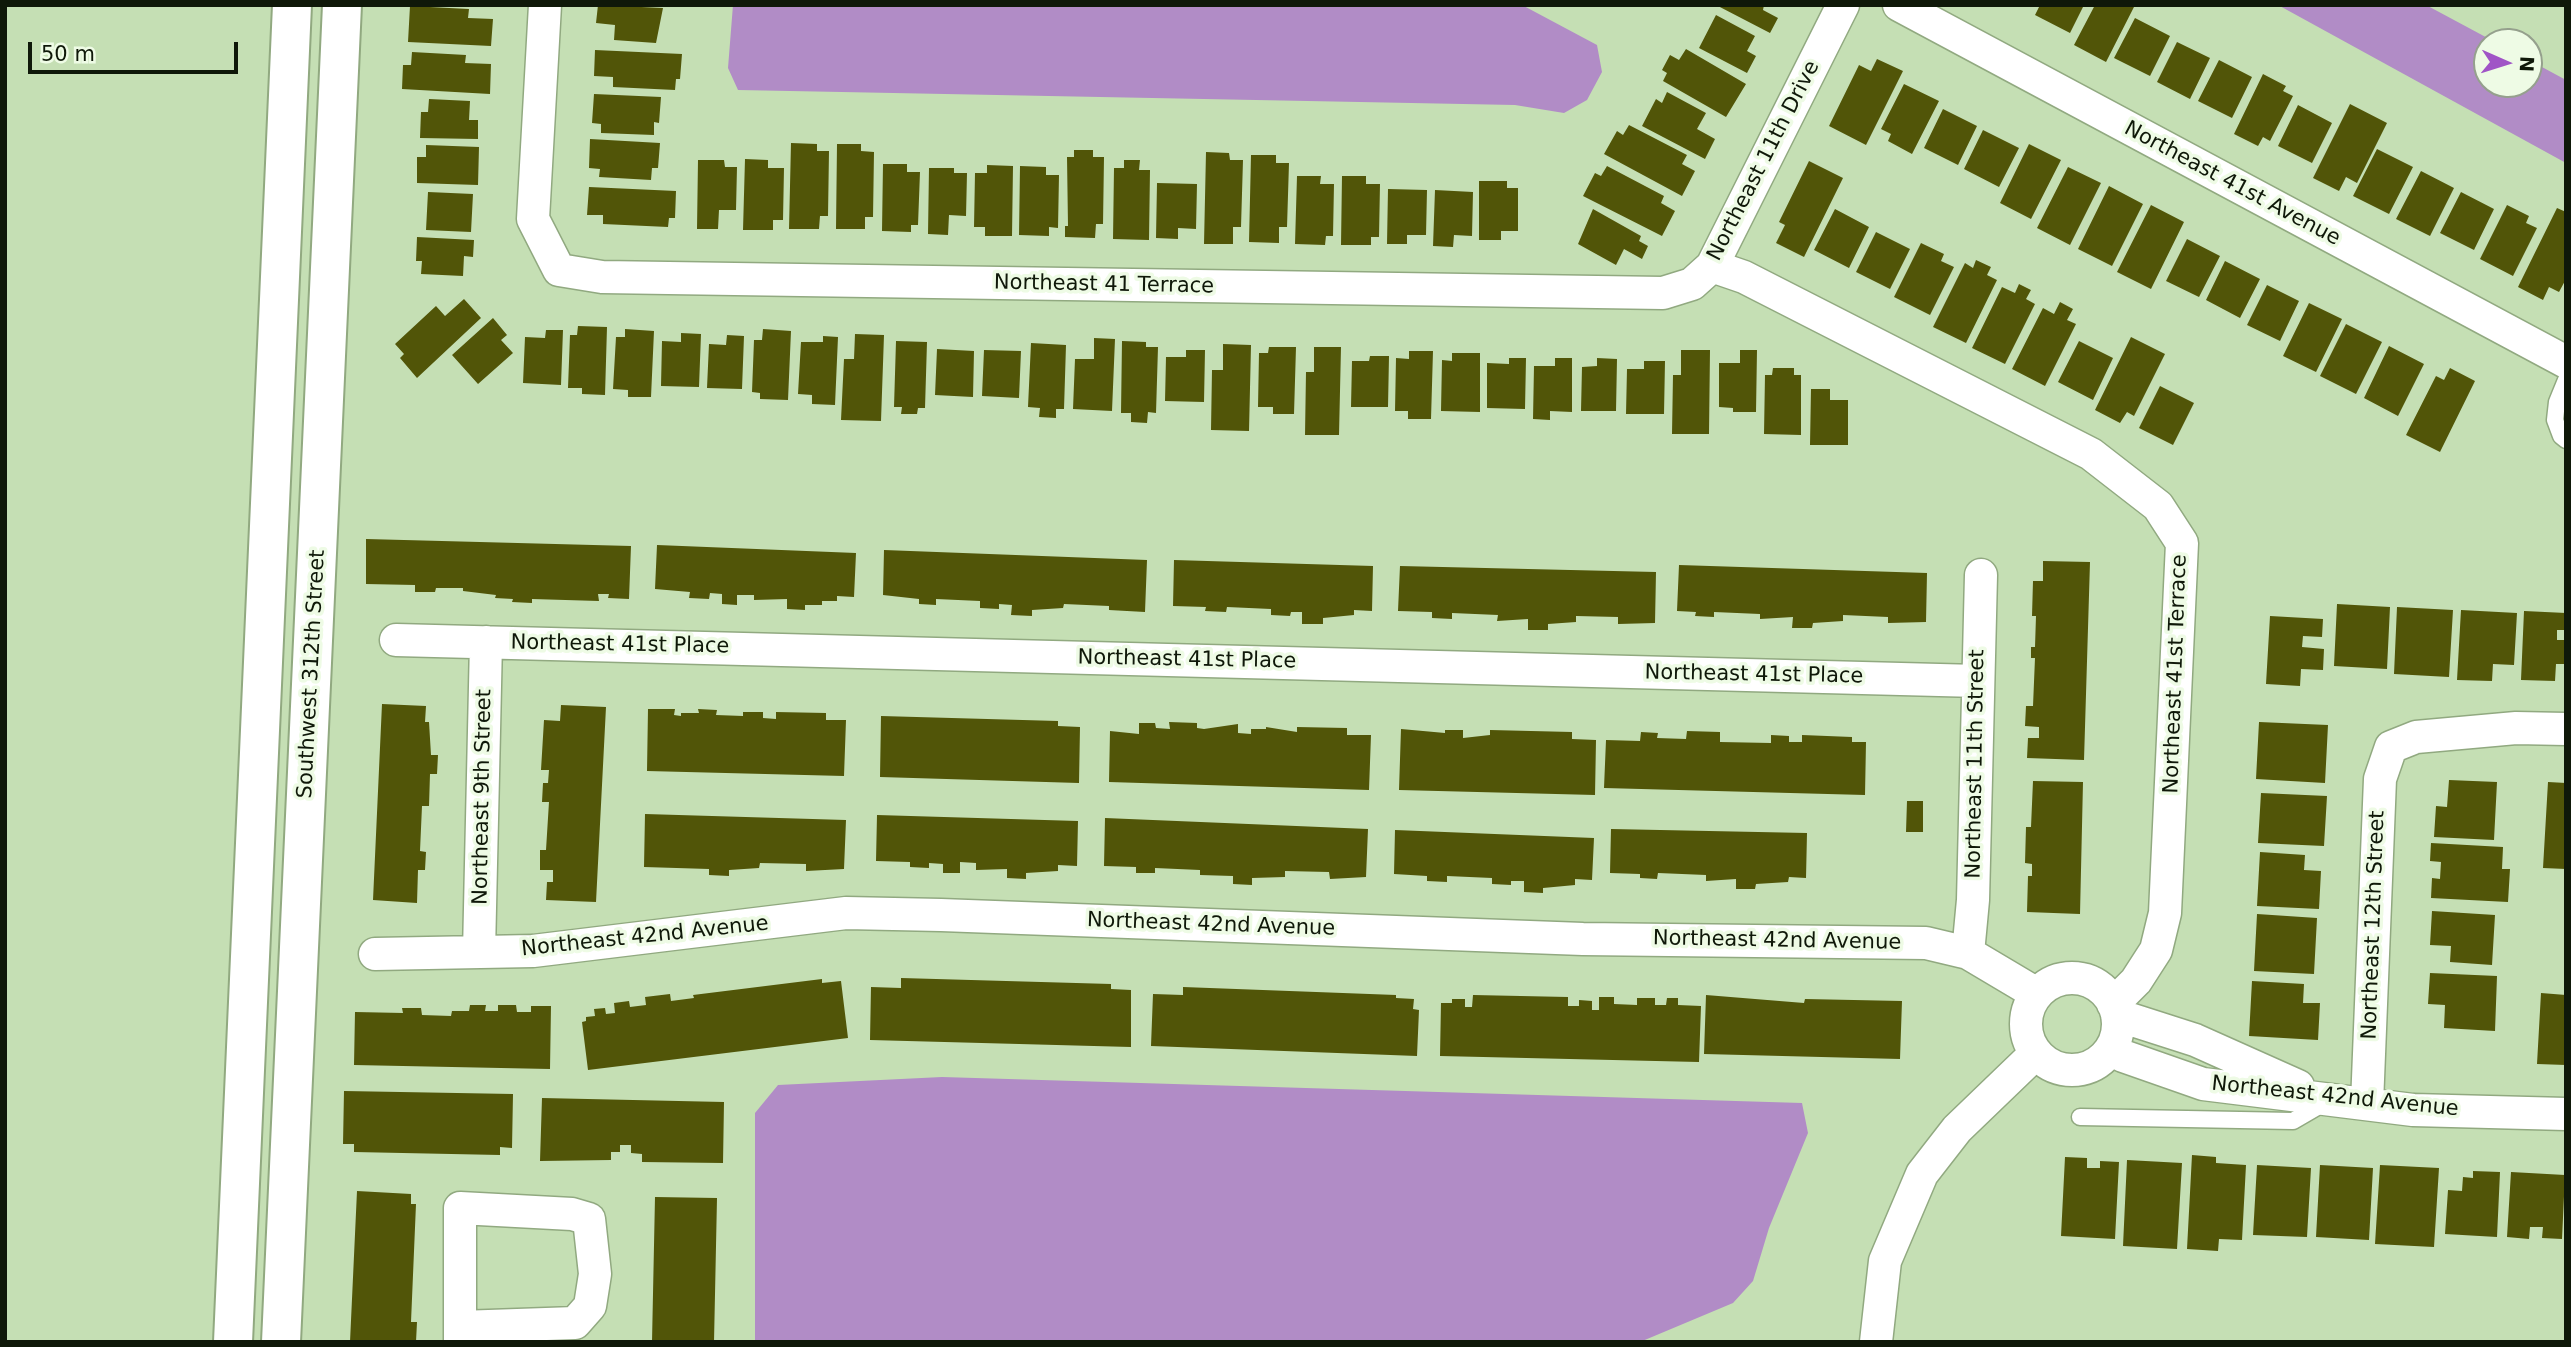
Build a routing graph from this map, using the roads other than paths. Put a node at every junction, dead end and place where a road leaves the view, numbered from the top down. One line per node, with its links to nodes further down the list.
1 (292, 5): 30 (main road)
2 (342, 5): 31 (main road, Southwest 312th Street)
3 (545, 5): 7 (street, Northeast 41 Terrace)
4 (1843, 5): 6 (street, Northeast 11th Drive)
5 (1899, 5): 8 (street, Northeast 41st Avenue)
6 (1712, 266): 7 (street, Northeast 11th Drive); 20 (street, Northeast 41st Terrace)
7 (1662, 293)
8 (2566, 362)
9 (2566, 380): 10 (lane)
10 (2566, 440)
11 (1981, 575): 14 (street, Northeast 11th Street)
12 (396, 639): 13 (street, Northeast 41st Place)
13 (486, 642): 14 (street, Northeast 41st Place); 16 (street, Northeast 9th Street)
14 (1978, 681): 17 (street, Northeast 11th Street)
15 (2566, 729): 26 (street, Northeast 12th Street)
16 (479, 952): 17 (street, Northeast 42nd Avenue); 18 (street, Northeast 42nd Avenue)
17 (1968, 953): 19 (street, Northeast 42nd Avenue)
18 (374, 954)
19 (2036, 994): 20 (street); 23 (street)
20 (2115, 1010): 21 (street); 22 (street)
21 (2207, 1046): 24 (street); 25 (street)
22 (2111, 1049): 23 (street); 24 (street, Northeast 42nd Avenue)
23 (2036, 1054): 32 (street)
24 (2195, 1081): 25 (street, Northeast 42nd Avenue)
25 (2329, 1100): 26 (street, Northeast 42nd Avenue); 28 (lane)
26 (2367, 1104): 27 (street, Northeast 42nd Avenue)
27 (2566, 1114)
28 (2080, 1117)
29 (460, 1334): 29 (street)
30 (233, 1342)
31 (281, 1342)
32 (1877, 1342)

